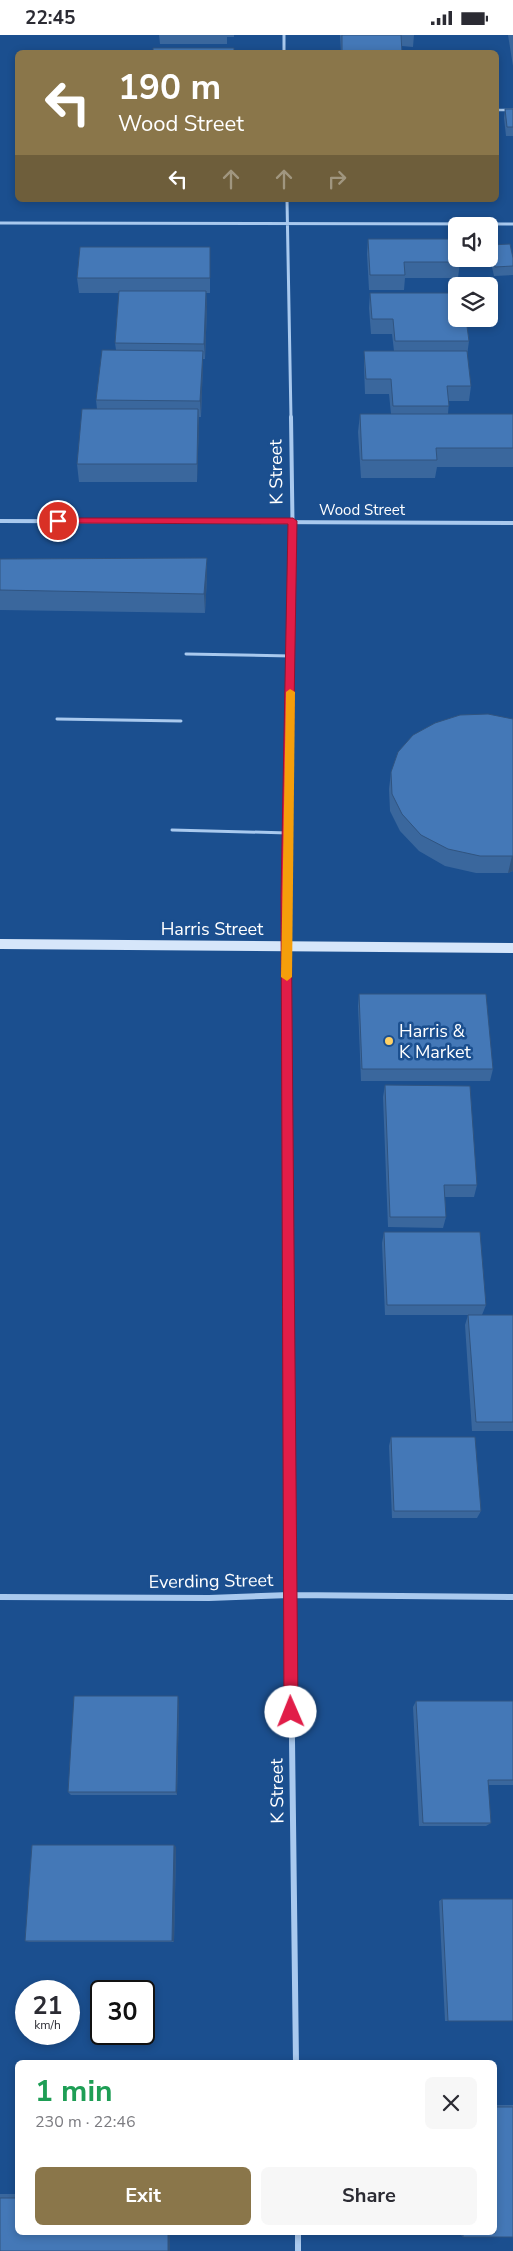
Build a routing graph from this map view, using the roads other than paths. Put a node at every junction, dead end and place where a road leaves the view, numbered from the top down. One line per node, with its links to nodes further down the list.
1 (284, 35): 2 (street)
2 (284, 50)
3 (499, 109): 4 (lane)
4 (513, 110)
5 (287, 202): 7 (street, K Street)
6 (0, 223): 7 (street)
7 (287, 223): 8 (street); 10 (street, K Street)
8 (513, 224)
9 (0, 521): 10 (street, Wood Street)
10 (293, 521): 11 (street, Wood Street); 13 (street, K Street)
11 (513, 523)
12 (186, 654): 13 (lane)
13 (291, 656): 17 (street, K Street)
14 (57, 719): 15 (lane)
15 (181, 721)
16 (172, 831): 17 (lane)
17 (288, 833): 19 (street, K Street)
18 (0, 944): 19 (main road, Harris Street)
19 (286, 946): 20 (main road, Harris Street); 21 (street, K Street)
20 (513, 948)
21 (290, 1595): 22 (street, Everding Street); 23 (street, Everding Street); 24 (street, K Street)
22 (0, 1597)
23 (513, 1597)
24 (296, 2060)
25 (298, 2235): 26 (street)
26 (298, 2251)

